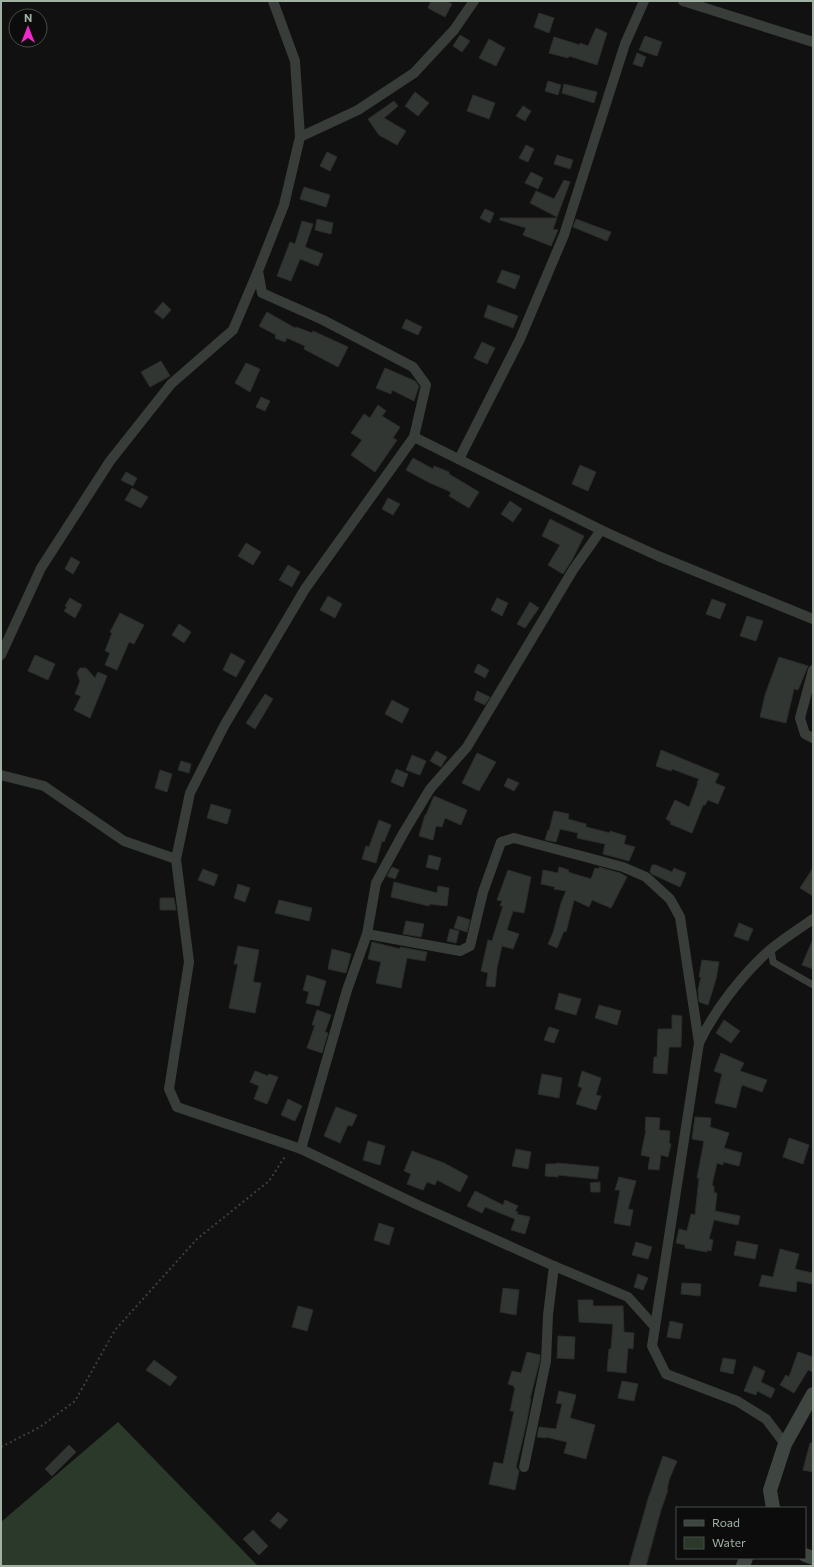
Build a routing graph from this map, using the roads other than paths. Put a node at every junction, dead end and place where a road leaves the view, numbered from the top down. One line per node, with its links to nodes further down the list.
1 (273, 1): 6 (street)
2 (474, 1): 6 (street)
3 (644, 1): 9 (street)
4 (683, 1): 5 (street)
5 (813, 42)
6 (300, 138): 7 (street)
7 (258, 271): 8 (street); 12 (street)
8 (414, 437): 9 (street); 16 (street)
9 (459, 459): 10 (street)
10 (601, 530): 11 (street); 18 (street)
11 (813, 619)
12 (1, 655)
13 (813, 670): 14 (street)
14 (813, 738)
15 (1, 775): 16 (street)
16 (176, 859): 22 (street)
17 (813, 919): 19 (street)
18 (367, 934): 21 (street); 22 (street)
19 (771, 949): 20 (street); 21 (street)
20 (813, 986)
21 (700, 1043): 24 (street)
22 (296, 1147): 23 (street)
23 (554, 1266): 24 (street); 27 (street)
24 (655, 1327): 26 (street)
25 (813, 1394): 26 (main road)
26 (785, 1444): 28 (main road)
27 (524, 1467)
28 (770, 1490): 29 (main road); 30 (main road)
29 (764, 1507)
30 (773, 1507)

